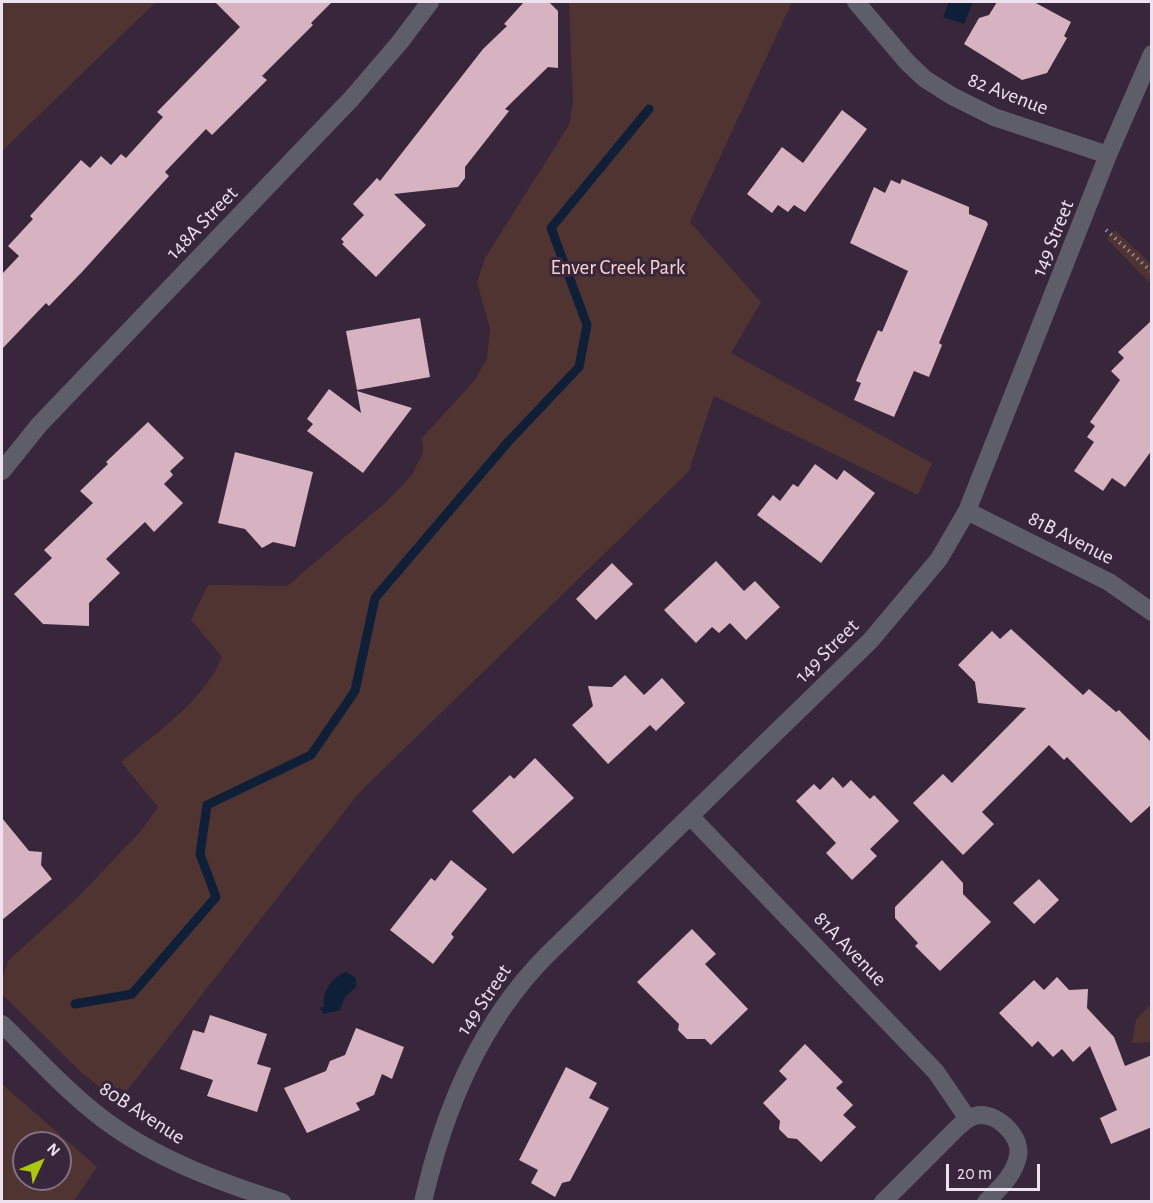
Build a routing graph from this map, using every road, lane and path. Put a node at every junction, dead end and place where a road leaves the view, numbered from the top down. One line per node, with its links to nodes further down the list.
1 (430, 2): 7 (street, 148A Street)
2 (856, 2): 4 (street, 82 Avenue)
3 (1152, 54): 4 (street, 149 Street)
4 (1108, 155): 5 (street, 149 Street)
5 (1087, 213): 6 (path); 8 (street, 149 Street)
6 (1152, 272)
7 (2, 471)
8 (967, 511): 9 (street, 81B Avenue); 10 (street, 149 Street)
9 (1152, 612)
10 (691, 817): 12 (street, 81A Avenue); 14 (street, 149 Street)
11 (2, 1024): 13 (street, 80B Avenue)
12 (968, 1119): 15 (street); 16 (street)
13 (282, 1202)
14 (423, 1202)
15 (883, 1202)
16 (986, 1202)

